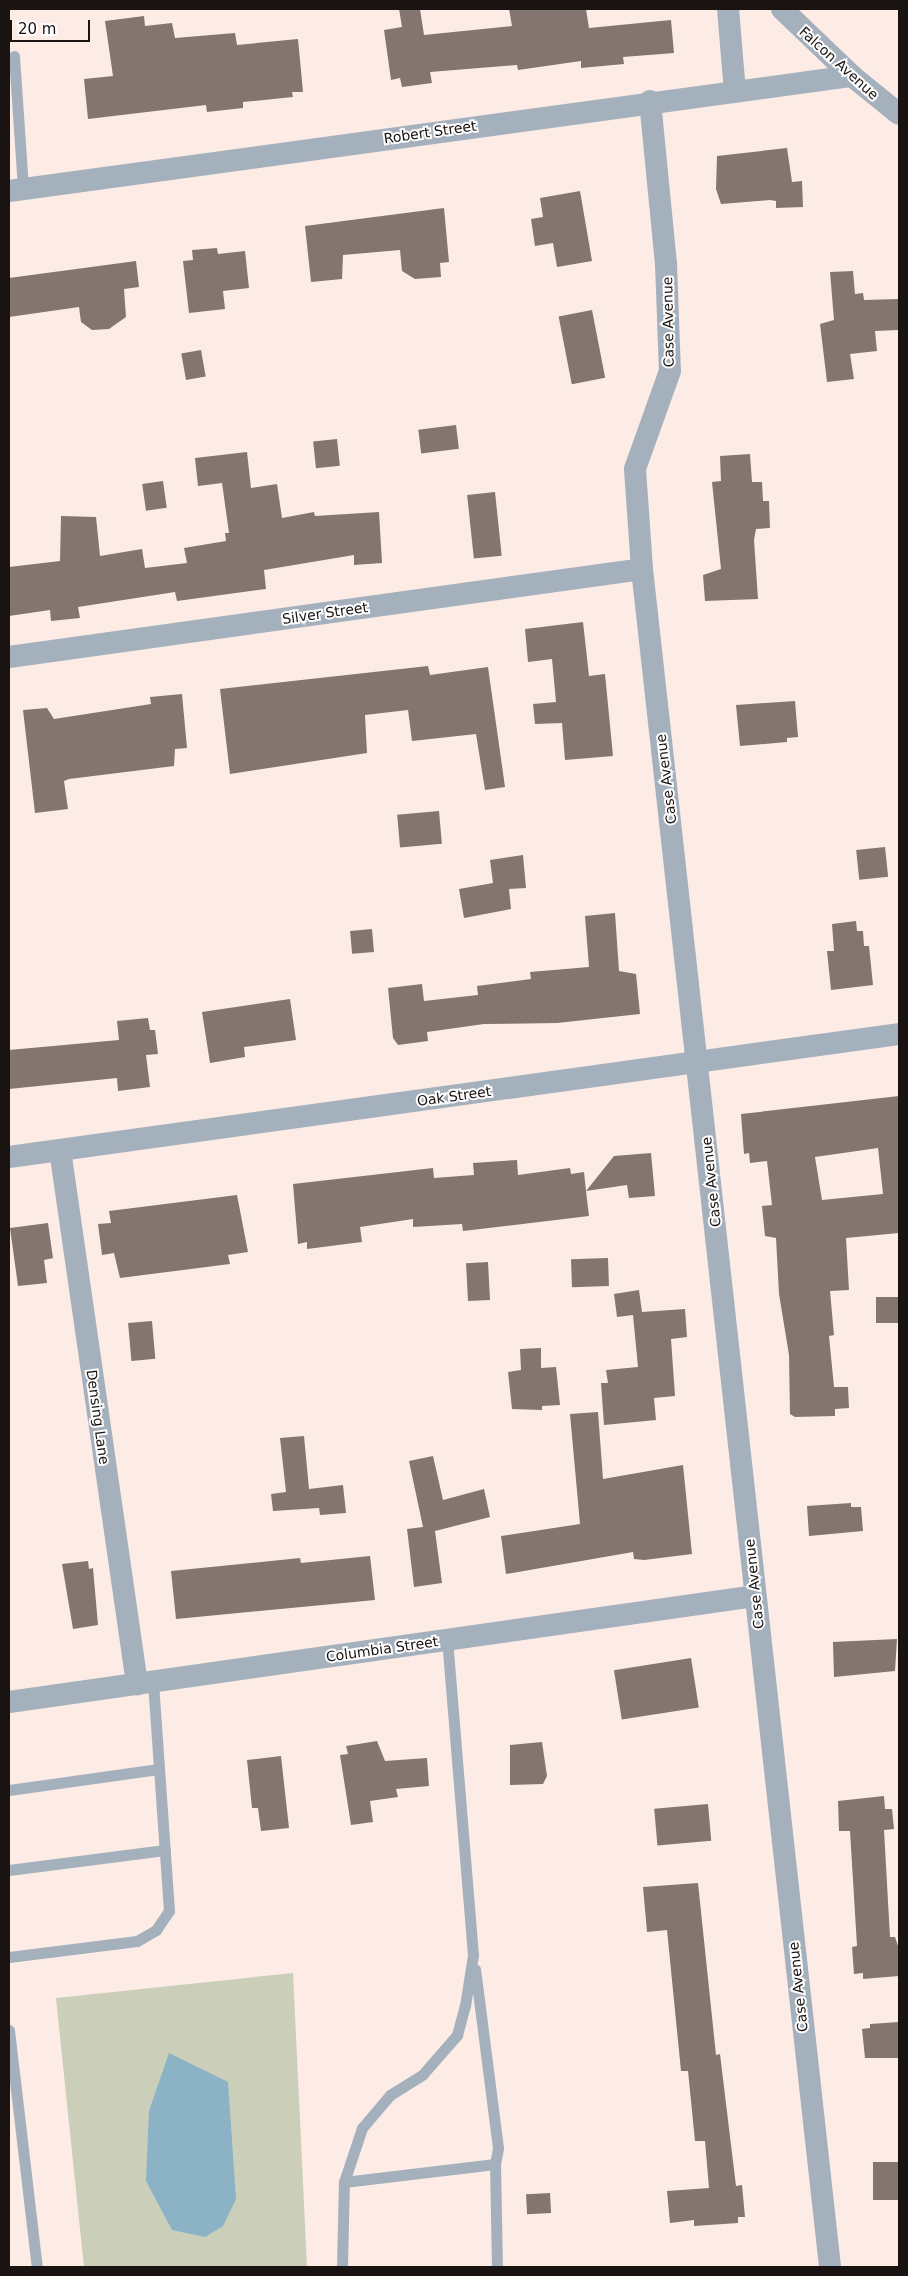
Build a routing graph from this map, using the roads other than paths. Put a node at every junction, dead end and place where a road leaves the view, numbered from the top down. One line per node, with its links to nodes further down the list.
1 (728, 9): 5 (street)
2 (782, 9): 4 (street, Falcon Avenue)
3 (14, 56): 8 (lane)
4 (852, 76): 5 (street, Robert Street); 7 (street, Falcon Avenue)
5 (735, 92): 6 (street, Robert Street)
6 (650, 101): 8 (street, Robert Street); 9 (street, Case Avenue)
7 (899, 114)
8 (16, 190)
9 (642, 569): 10 (street, Silver Street); 12 (street, Case Avenue)
10 (9, 656)
11 (899, 1034): 12 (street, Oak Street)
12 (698, 1063): 13 (street, Oak Street); 15 (street, Case Avenue)
13 (60, 1150): 14 (street, Oak Street); 17 (street, Densing Lane)
14 (9, 1157)
15 (755, 1596): 16 (street, Columbia Street); 31 (street, Case Avenue)
16 (447, 1640): 17 (street, Columbia Street); 23 (lane)
17 (145, 1682): 18 (street, Columbia Street); 19 (lane)
18 (9, 1702)
19 (159, 1769): 20 (lane); 21 (lane)
20 (9, 1790)
21 (165, 1850): 22 (lane); 24 (lane)
22 (9, 1870)
23 (473, 1954): 26 (lane); 27 (lane)
24 (9, 1957)
25 (9, 2030): 28 (lane)
26 (495, 2164): 27 (lane); 30 (lane)
27 (344, 2182): 29 (lane)
28 (37, 2267)
29 (342, 2267)
30 (497, 2267)
31 (830, 2267)

